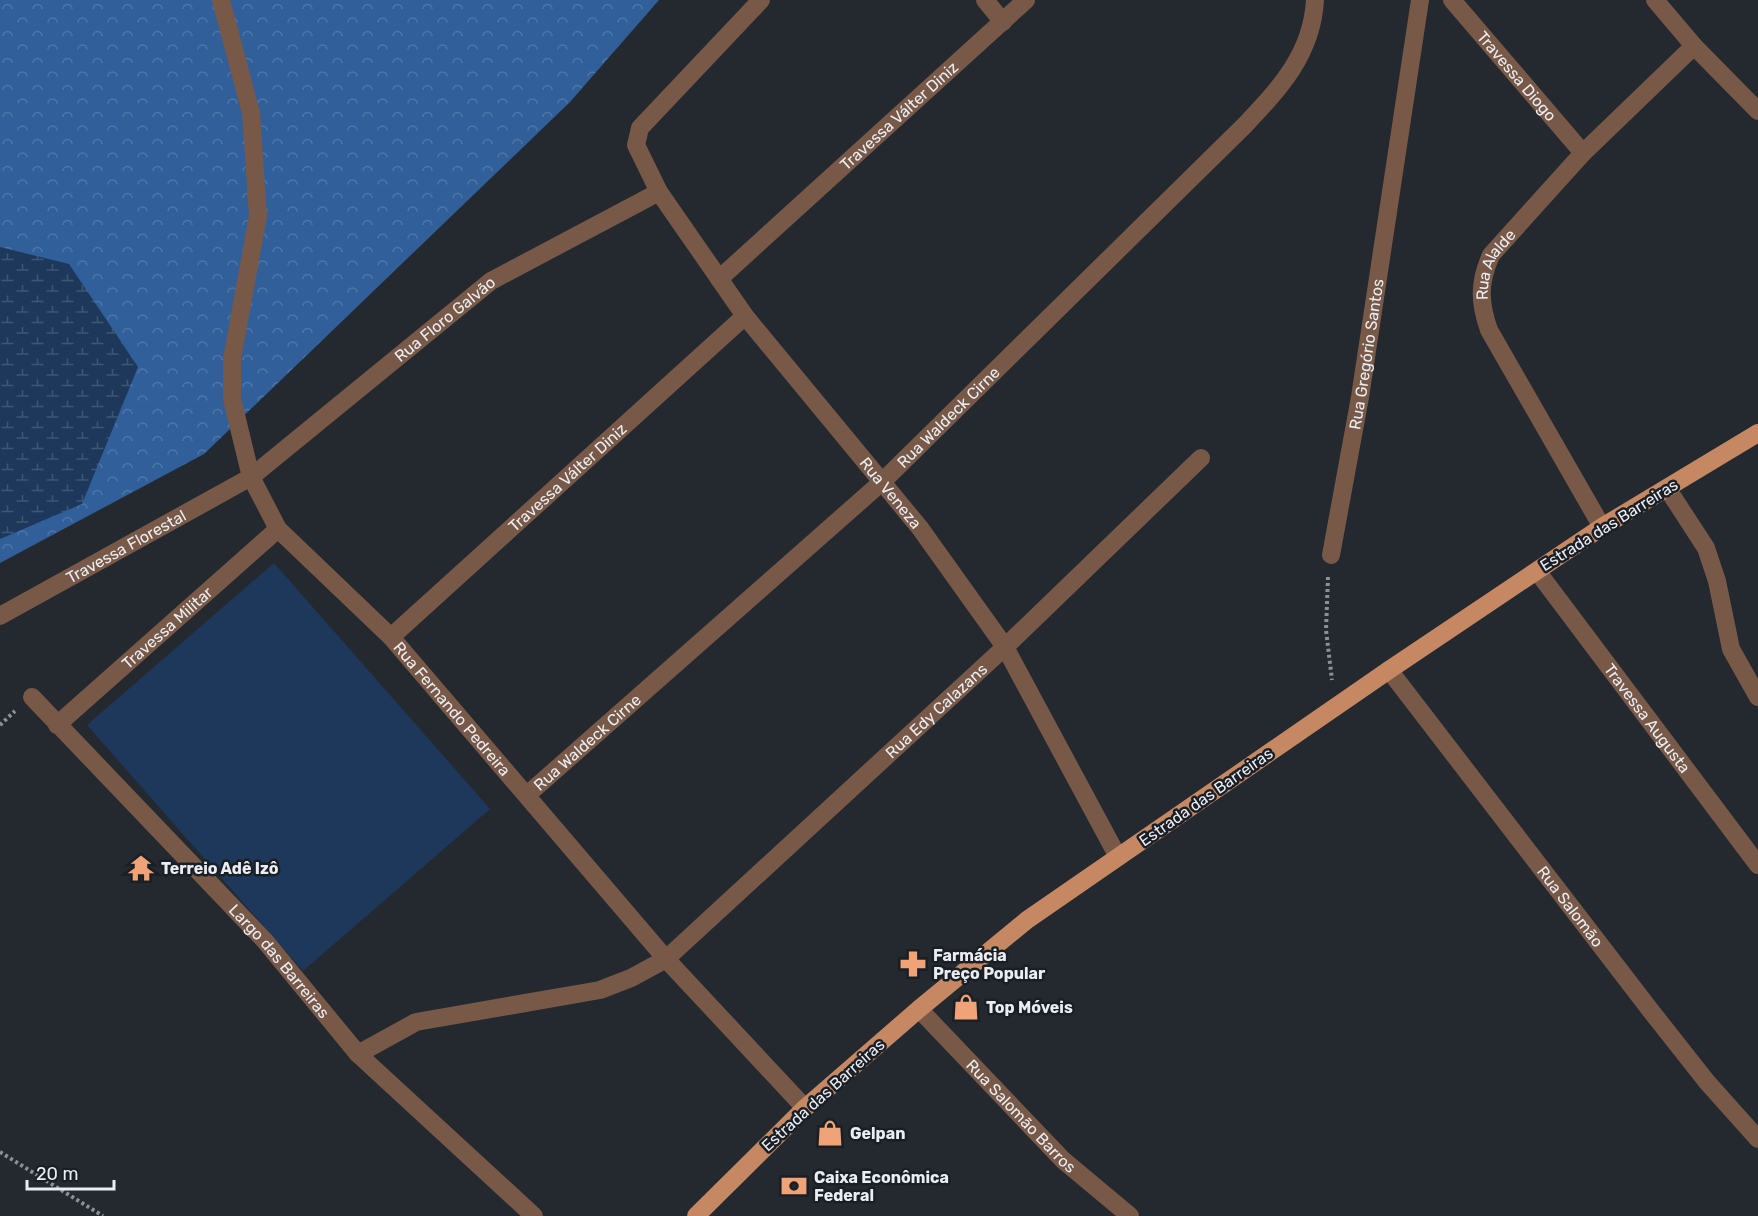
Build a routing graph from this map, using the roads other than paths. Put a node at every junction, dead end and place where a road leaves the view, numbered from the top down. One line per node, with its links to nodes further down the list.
1 (221, 0): 18 (street, Rua Fernando Pedreira)
2 (761, 0): 13 (street, Rua Veneza)
3 (985, 0): 9 (street)
4 (1026, 0): 9 (street, Travessa Válter Diniz)
5 (1315, 0): 19 (street, Rua Waldeck Cirne)
6 (1420, 0): 23 (street, Rua Gregório Santos)
7 (1452, 0): 12 (street, Travessa Diogo)
8 (1655, 0): 10 (street)
9 (1004, 22): 14 (street, Travessa Válter Diniz)
10 (1694, 46): 11 (street); 12 (street, Rua Alalde)
11 (1758, 111)
12 (1583, 153): 21 (street, Rua Alalde)
13 (659, 192): 14 (street, Rua Veneza); 18 (street, Rua Floro Galvão)
14 (719, 279): 15 (street, Rua Veneza)
15 (745, 316): 19 (street, Rua Veneza); 26 (street, Travessa Válter Diniz)
16 (1757, 436): 20 (main road, Estrada das Barreiras)
17 (1202, 458): 27 (street, Rua Edy Calazans)
18 (251, 477): 22 (street, Rua Fernando Pedreira); 25 (street, Travessa Florestal)
19 (883, 481): 27 (street, Rua Veneza); 32 (street, Rua Waldeck Cirne)
20 (1667, 488): 21 (main road, Estrada das Barreiras); 30 (street)
21 (1602, 527): 24 (main road, Estrada das Barreiras)
22 (278, 530): 26 (street, Rua Fernando Pedreira); 31 (street, Travessa Militar)
23 (1331, 555)
24 (1537, 571): 28 (main road, Estrada das Barreiras); 34 (street, Travessa Augusta)
25 (0, 616)
26 (391, 637): 32 (street, Rua Fernando Pedreira)
27 (1005, 647): 33 (street, Rua Veneza); 35 (street, Rua Edy Calazans)
28 (1389, 670): 33 (main road, Estrada das Barreiras); 39 (street, Rua Salomão)
29 (32, 697): 31 (street, Largo das Barreiras)
30 (1758, 697)
31 (57, 725): 37 (street, Largo das Barreiras)
32 (526, 795): 35 (street, Rua Fernando Pedreira)
33 (1118, 857): 36 (main road, Estrada das Barreiras)
34 (1758, 865)
35 (666, 958): 37 (street, Rua Edy Calazans); 38 (street, Rua Fernando Pedreira)
36 (919, 1009): 38 (main road, Estrada das Barreiras); 42 (street, Rua Salomão Barros)
37 (358, 1054): 40 (street, Largo das Barreiras)
38 (805, 1108): 41 (main road, Estrada das Barreiras)
39 (1758, 1139)
40 (534, 1216)
41 (696, 1216)
42 (1130, 1216)

